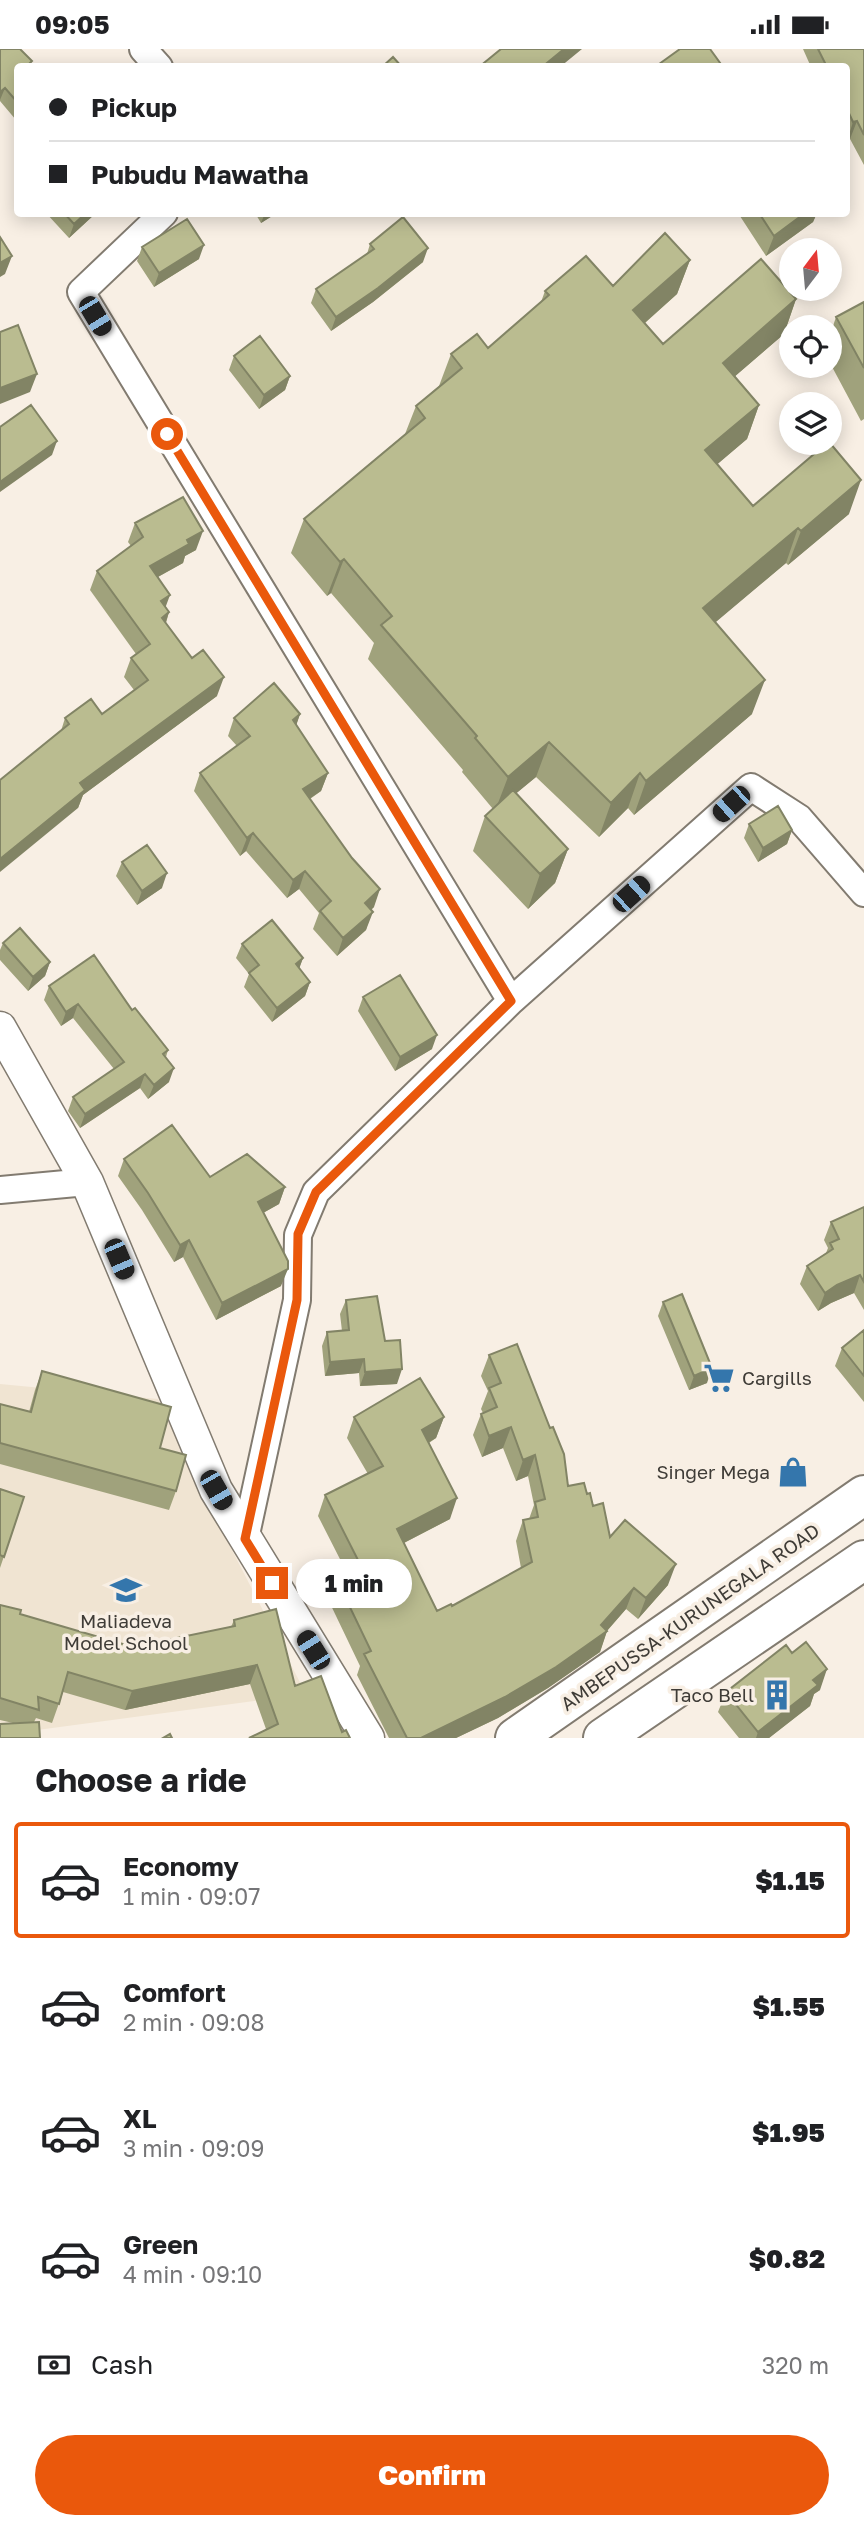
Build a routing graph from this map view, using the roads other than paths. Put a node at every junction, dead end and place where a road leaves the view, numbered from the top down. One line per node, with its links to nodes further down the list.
1 (143, 49): 2 (street)
2 (155, 63)
3 (160, 217): 5 (street)
4 (864, 893): 5 (street)
5 (511, 1001): 10 (street)
6 (0, 1028): 7 (street)
7 (87, 1182): 8 (street); 10 (street)
8 (0, 1190)
9 (864, 1495): 13 (highway, AMBEPUSSA-KURUNEGALA ROAD)
10 (245, 1539): 12 (street)
11 (864, 1560): 14 (highway)
12 (368, 1738)
13 (515, 1738)
14 (603, 1738)

